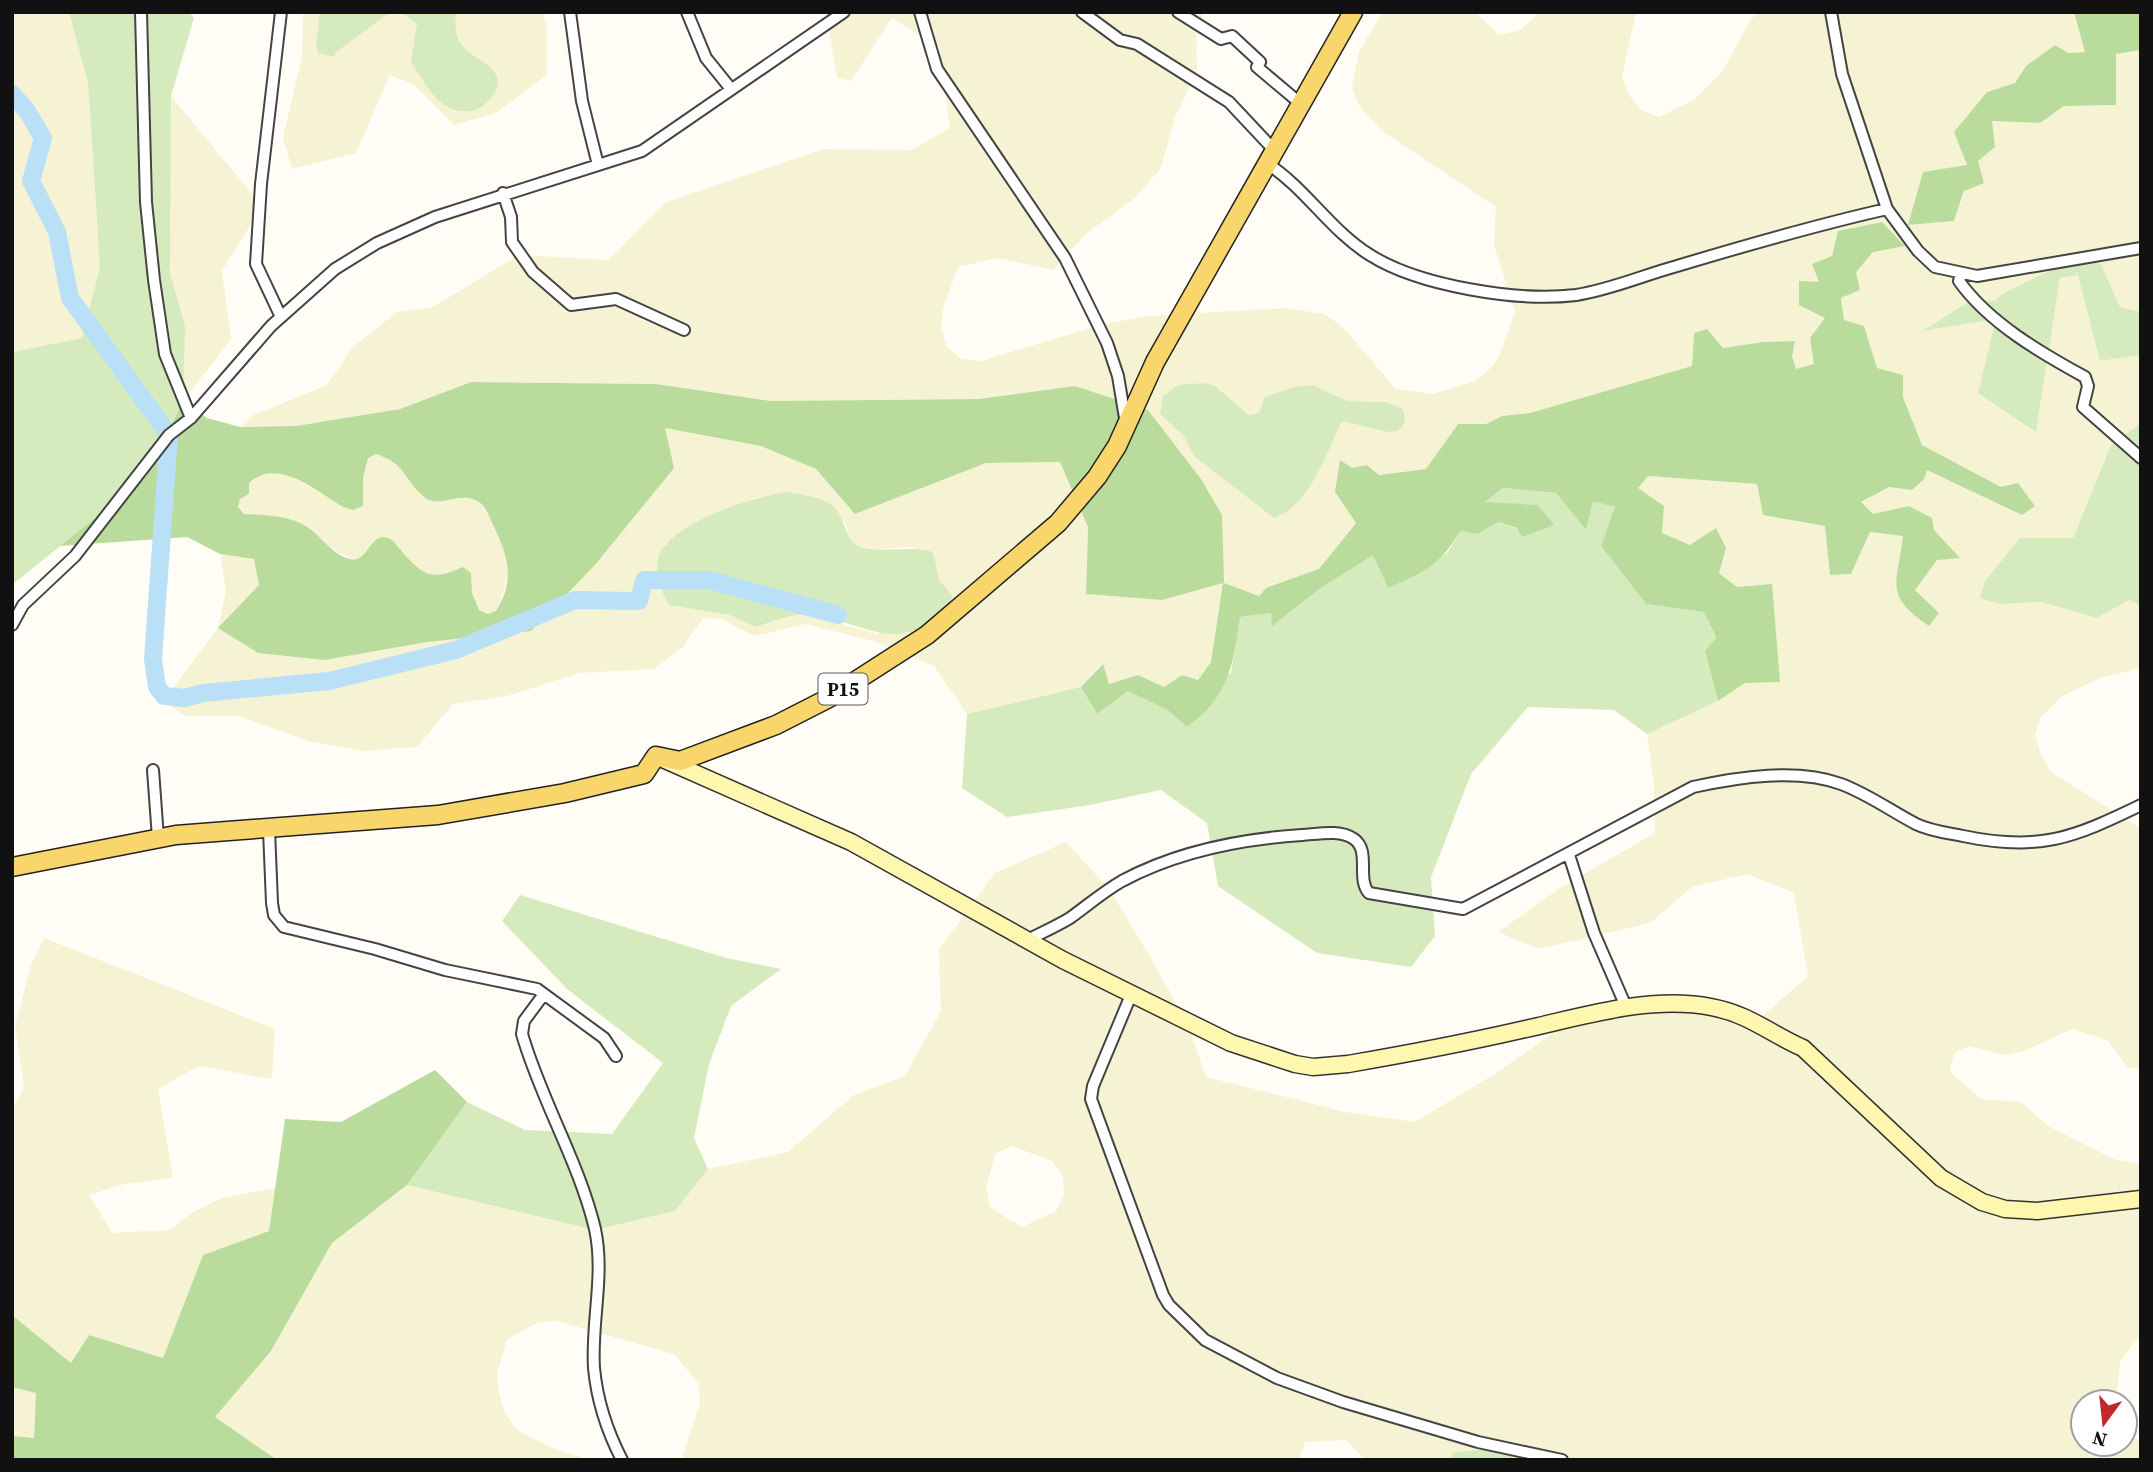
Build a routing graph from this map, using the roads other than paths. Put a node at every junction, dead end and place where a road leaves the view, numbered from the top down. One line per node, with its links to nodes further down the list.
1 (141, 12): 21 (street)
2 (281, 12): 19 (street)
3 (570, 12): 14 (street)
4 (687, 12): 11 (street)
5 (844, 12): 11 (street)
6 (920, 12): 22 (street)
7 (1082, 12): 13 (street)
8 (1178, 12): 12 (street)
9 (1353, 12): 12 (main road, P15)
10 (1831, 12): 16 (street)
11 (731, 89): 14 (street)
12 (1301, 104): 13 (main road, P15)
13 (1271, 157): 16 (street); 22 (main road, P15)
14 (598, 165): 15 (street)
15 (503, 193): 19 (street); 20 (street)
16 (1887, 209): 18 (street)
17 (2141, 248): 18 (street)
18 (1961, 274): 23 (street)
19 (281, 317): 21 (street)
20 (684, 330)
21 (191, 418): 24 (street)
22 (1126, 426): 25 (main road, P15)
23 (2141, 458)
24 (12, 625)
25 (656, 756): 28 (main road); 32 (street)
26 (153, 770): 29 (street)
27 (2141, 805): 30 (street)
28 (269, 830): 29 (main road); 33 (street)
29 (158, 838): 31 (main road)
30 (1569, 855): 32 (street); 35 (street)
31 (12, 867)
32 (1028, 940): 34 (street)
33 (544, 994): 36 (street); 38 (street)
34 (1131, 995): 35 (street); 39 (street)
35 (1627, 1009): 37 (street)
36 (616, 1056)
37 (2141, 1199)
38 (622, 1460)
39 (1562, 1460)

